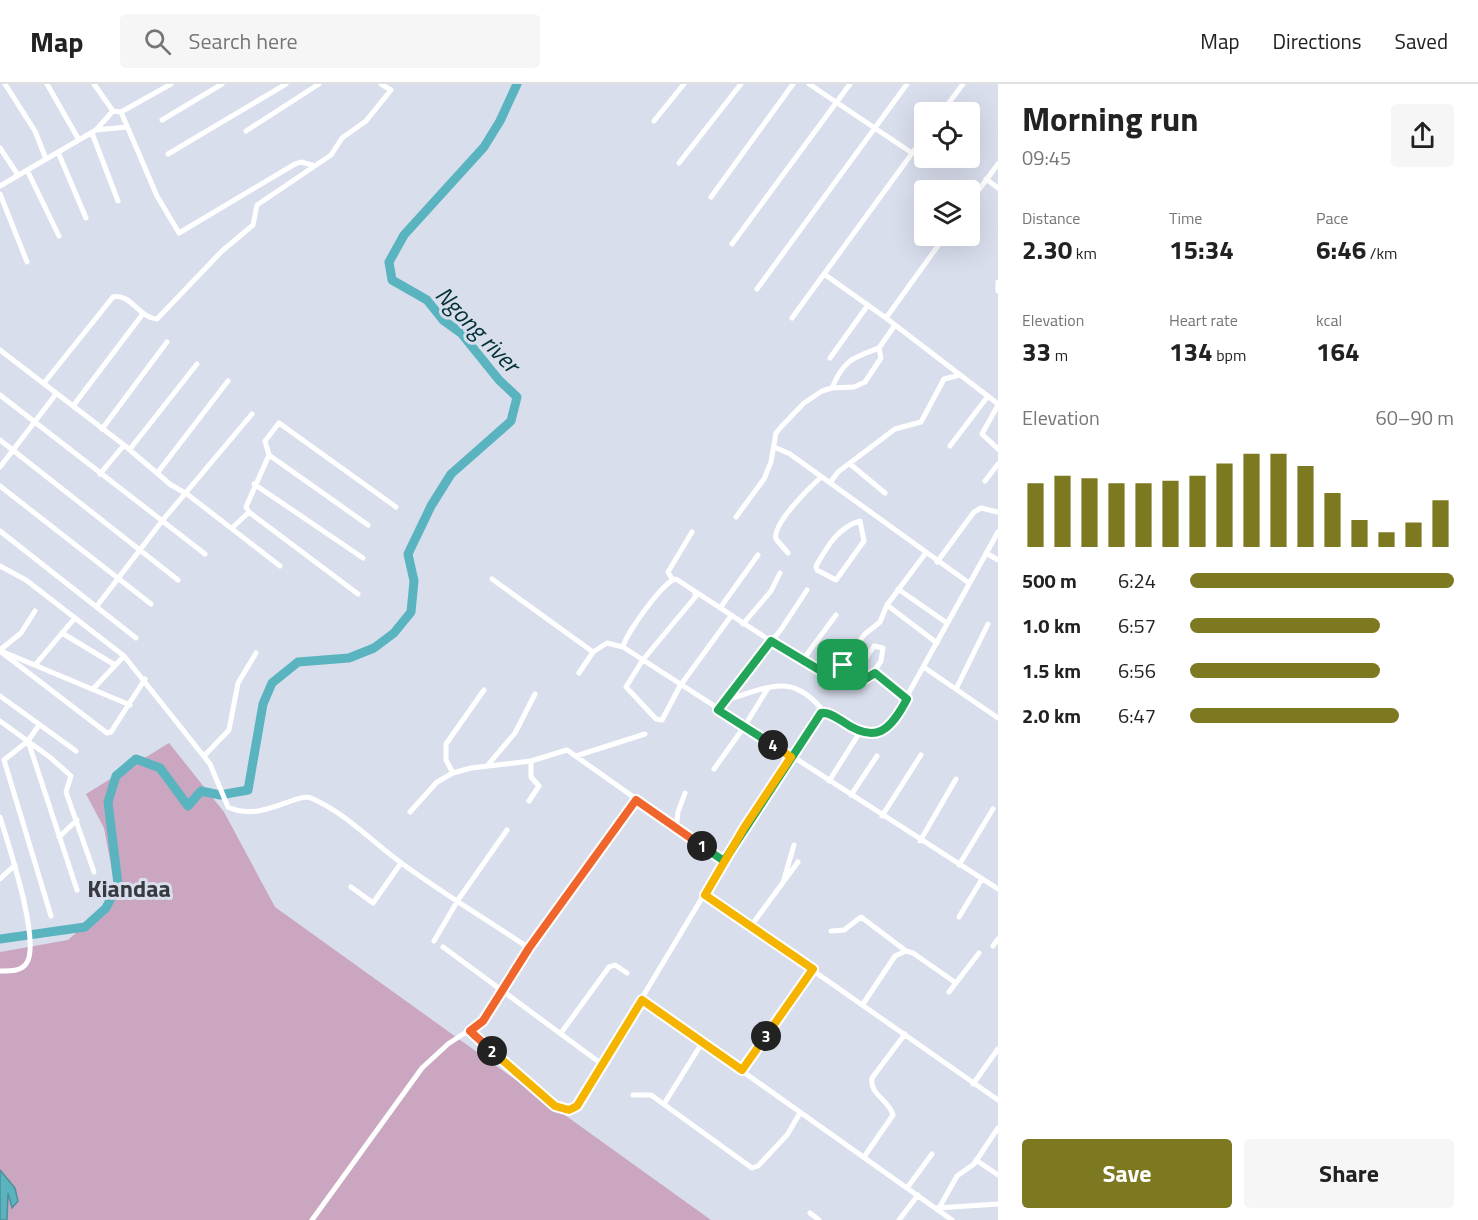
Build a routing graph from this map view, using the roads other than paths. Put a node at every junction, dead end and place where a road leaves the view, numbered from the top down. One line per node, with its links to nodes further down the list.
1 (5, 84): 33 (street)
2 (46, 84): 27 (street)
3 (103, 84): 16 (street)
4 (171, 84): 20 (street)
5 (222, 84): 21 (street)
6 (286, 84): 32 (street)
7 (319, 84): 26 (street)
8 (381, 84): 56 (street)
9 (684, 84): 22 (street)
10 (741, 84): 34 (street)
11 (793, 84): 44 (street)
12 (809, 84): 17 (street)
13 (850, 84): 17 (street)
14 (907, 84): 24 (street)
15 (963, 84): 18 (street)
16 (95, 86): 19 (street)
17 (837, 102): 24 (street); 48 (street)
18 (950, 102)
19 (113, 111): 20 (street); 25 (street)
20 (121, 112): 23 (street)
21 (162, 120)
22 (654, 121)
23 (127, 127): 25 (street); 36 (street)
24 (875, 127): 31 (street); 53 (street)
25 (94, 131): 27 (street); 45 (street)
26 (246, 131)
27 (80, 140): 30 (street)
28 (0, 148): 38 (street)
29 (914, 150): 31 (street)
30 (58, 152): 33 (street); 46 (street)
31 (912, 153): 51 (street)
32 (168, 154)
33 (46, 159): 37 (street)
34 (680, 163)
35 (998, 164): 39 (street)
36 (312, 165)
37 (27, 170): 38 (street); 47 (street)
38 (18, 175): 40 (street)
39 (987, 179): 41 (street); 42 (street)
40 (0, 186)
41 (980, 188)
42 (998, 188)
43 (0, 194): 50 (street)
44 (711, 197)
45 (118, 201)
46 (86, 218)
47 (58, 236)
48 (732, 244)
49 (938, 246): 58 (street)
50 (27, 262)
51 (824, 274): 55 (street); 57 (street)
52 (998, 282): 54 (street)
53 (757, 289)
54 (998, 291)
55 (868, 305): 58 (street); 63 (street)
56 (142, 315): 67 (street); 73 (street)
57 (792, 318)
58 (886, 318): 59 (street)
59 (895, 325): 61 (street); 65 (street)
60 (166, 342): 76 (street)
61 (879, 348): 68 (street); 68 (street)
62 (0, 350): 67 (street)
63 (830, 358)
64 (197, 364): 83 (street)
65 (960, 375): 71 (street); 85 (street)
66 (228, 381): 88 (street)
67 (44, 383): 70 (street)
68 (832, 388): 80 (street)
69 (0, 394): 75 (street)
70 (56, 394): 73 (street); 75 (street)
71 (988, 396): 72 (street); 79 (street)
72 (998, 405): 82 (street)
73 (73, 406): 76 (street)
74 (252, 414): 96 (street)
75 (33, 422): 81 (street); 89 (street)
76 (102, 429): 78 (street)
77 (0, 440): 81 (street)
78 (124, 445): 83 (street); 89 (street)
79 (950, 446)
80 (774, 447): 90 (street); 101 (street)
81 (12, 449): 87 (street); 109 (street)
82 (998, 449)
83 (130, 450): 88 (street)
84 (269, 454): 93 (street); 97 (street); 104 (street)
85 (850, 464): 92 (street); 95 (street)
86 (998, 464): 91 (street)
87 (0, 467)
88 (158, 472): 96 (street)
89 (100, 474): 102 (street)
90 (821, 477): 92 (street); 110 (street)
91 (985, 481)
92 (830, 483): 98 (street)
93 (254, 484): 99 (street); 115 (street)
94 (0, 486): 121 (street)
95 (885, 493)
96 (187, 494): 102 (street); 105 (street)
97 (396, 507)
98 (870, 510): 103 (street); 113 (street)
99 (249, 512): 105 (street); 129 (street)
100 (998, 512): 117 (street)
101 (736, 517)
102 (162, 521): 109 (street); 112 (street)
103 (860, 521): 103 (street)
104 (368, 525)
105 (232, 528): 119 (street)
106 (0, 531): 132 (street)
107 (692, 532): 123 (street)
108 (998, 532): 111 (street)
109 (139, 550): 121 (street); 124 (street)
110 (788, 553)
111 (986, 553): 116 (street); 125 (street)
112 (205, 554)
113 (925, 554): 117 (street); 126 (street)
114 (758, 555): 133 (street)
115 (363, 558)
116 (998, 560)
117 (937, 562): 125 (street)
118 (0, 566): 137 (street)
119 (280, 566)
120 (780, 573): 139 (street)
121 (119, 578): 130 (street); 132 (street)
122 (492, 579): 147 (street)
123 (672, 579): 128 (street); 145 (street)
124 (178, 580)
125 (969, 583): 138 (street)
126 (898, 589): 131 (street); 138 (street)
127 (807, 590): 143 (street)
128 (694, 591): 133 (street); 150 (street)
129 (358, 594)
130 (151, 604)
131 (887, 605): 144 (street); 154 (street)
132 (97, 606): 142 (street)
133 (720, 608): 136 (street)
134 (35, 611): 146 (street)
135 (836, 615): 151 (street)
136 (731, 616): 139 (street); 160 (street)
137 (74, 619): 141 (street); 149 (street)
138 (946, 623): 144 (street)
139 (743, 624): 143 (street)
140 (988, 624): 163 (street)
141 (62, 633): 152 (street); 153 (street)
142 (136, 638)
143 (771, 641): 151 (street); 168 (street)
144 (937, 644): 155 (street)
145 (623, 647): 147 (street); 150 (street)
146 (0, 651): 152 (street); 169 (street)
147 (593, 652): 156 (street)
148 (255, 653): 181 (street)
149 (124, 656): 153 (street); 159 (street)
150 (642, 661): 160 (street); 160 (street)
151 (802, 661): 154 (street)
152 (35, 665): 162 (street)
153 (115, 665): 162 (street)
154 (843, 665): 158 (street)
155 (925, 668): 163 (street); 167 (street)
156 (579, 673)
157 (875, 673): 158 (street); 158 (street); 167 (street)
158 (852, 674)
159 (145, 679): 169 (street); 181 (street)
160 (680, 686): 170 (street)
161 (768, 688): 168 (street); 171 (street); 175 (street)
162 (93, 689): 169 (street)
163 (956, 689): 172 (street)
164 (484, 690): 189 (street)
165 (535, 694): 187 (street)
166 (0, 696): 174 (street)
167 (907, 699): 176 (street)
168 (725, 700): 170 (street)
169 (130, 705)
170 (718, 710): 175 (street)
171 (824, 712): 176 (street); 184 (street)
172 (998, 718)
173 (0, 721): 178 (street)
174 (39, 725): 178 (street); 179 (street)
175 (744, 727): 184 (street); 188 (street)
176 (860, 732): 191 (street)
177 (645, 734): 182 (street)
178 (28, 741): 185 (street); 200 (street); 204 (street)
179 (76, 751)
180 (921, 755): 198 (street)
181 (204, 756): 210 (street)
182 (576, 756): 186 (street); 194 (street)
183 (877, 756): 193 (street)
184 (791, 757): 191 (street); 208 (street)
185 (2, 761): 222 (street)
186 (531, 761): 187 (street); 195 (street)
187 (487, 766): 189 (street)
188 (714, 769)
189 (453, 773): 197 (street)
190 (956, 779): 206 (street)
191 (829, 782): 193 (street)
192 (685, 793): 201 (street)
193 (851, 795): 198 (street)
194 (636, 800): 201 (street); 230 (street)
195 (529, 801)
196 (993, 809): 212 (street)
197 (410, 812)
198 (882, 816): 206 (street)
199 (0, 817): 203 (street)
200 (77, 820): 204 (street); 213 (street)
201 (676, 828): 208 (street)
202 (507, 830): 221 (street)
203 (6, 836): 205 (street); 211 (street)
204 (59, 837): 219 (street)
205 (0, 840)
206 (920, 841): 212 (street)
207 (794, 845): 216 (street)
208 (724, 861): 220 (street)
209 (798, 862): 216 (street)
210 (402, 863): 217 (street); 221 (street)
211 (15, 865): 214 (street); 234 (street)
212 (959, 865): 215 (street)
213 (94, 872)
214 (0, 879)
215 (982, 879): 218 (street); 223 (street)
216 (784, 881): 224 (street)
217 (351, 887)
218 (997, 888)
219 (77, 890)
220 (705, 895): 224 (street); 239 (street)
221 (458, 900): 227 (street); 230 (street)
222 (51, 916)
223 (959, 917)
224 (750, 926): 233 (street)
225 (831, 931): 231 (street)
226 (998, 939): 228 (street)
227 (434, 941)
228 (993, 946)
229 (443, 947): 237 (street)
230 (529, 948): 237 (street)
231 (906, 951): 236 (street); 240 (street)
232 (979, 953): 236 (street)
233 (813, 969): 240 (street); 247 (street)
234 (0, 971)
235 (627, 973): 242 (street)
236 (956, 983): 238 (street)
237 (503, 990): 241 (street); 242 (street)
238 (950, 992)
239 (642, 1000): 244 (street); 246 (street)
240 (863, 1004): 243 (street)
241 (470, 1031): 246 (street); 263 (street)
242 (561, 1033): 246 (street)
243 (905, 1034): 248 (street); 255 (street)
244 (702, 1043): 247 (street); 251 (street)
245 (998, 1049): 248 (street)
246 (603, 1065)
247 (742, 1070): 252 (street)
248 (973, 1084): 250 (street)
249 (633, 1095): 251 (street)
250 (998, 1100)
251 (664, 1104): 252 (street)
252 (800, 1113): 255 (street)
253 (998, 1128): 256 (street)
254 (932, 1154): 258 (street)
255 (864, 1157): 258 (street)
256 (976, 1160): 257 (street); 261 (street)
257 (998, 1175)
258 (907, 1188): 259 (street)
259 (918, 1195): 261 (street); 265 (street)
260 (998, 1204): 261 (street)
261 (938, 1208): 266 (street)
262 (810, 1214): 264 (street)
263 (312, 1220)
264 (819, 1220)
265 (899, 1220)
266 (952, 1220)

